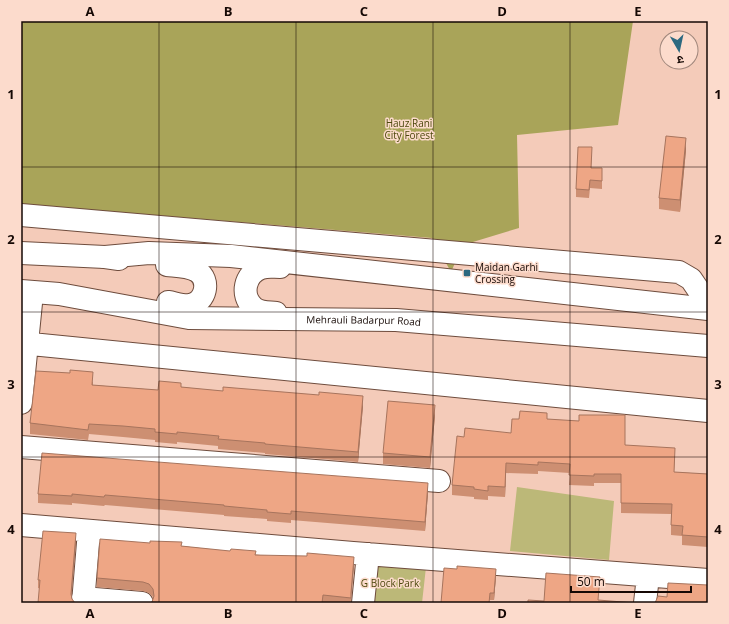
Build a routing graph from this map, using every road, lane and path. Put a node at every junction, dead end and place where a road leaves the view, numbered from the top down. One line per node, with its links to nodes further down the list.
1 (21, 215): 7 (main road)
2 (21, 253): 3 (main road)
3 (104, 257): 4 (main road); 6 (main road)
4 (353, 270): 8 (main road); 9 (main road)
5 (27, 292): 6 (main road, Mehrauli Badarpur Road); 10 (main road)
6 (59, 294): 9 (main road, Mehrauli Badarpur Road)
7 (708, 304)
8 (708, 309)
9 (396, 320): 11 (main road, Mehrauli Badarpur Road)
10 (24, 343): 12 (main road); 13 (main road)
11 (708, 346)
12 (21, 403)
13 (708, 411)
14 (21, 447): 15 (main road)
15 (439, 482)
16 (21, 525): 17 (main road)
17 (89, 531): 18 (main road); 21 (main road)
18 (368, 554): 19 (main road); 23 (main road)
19 (648, 576): 20 (main road); 24 (main road)
20 (708, 580)
21 (83, 600): 22 (main road)
22 (142, 603)
23 (363, 603)
24 (646, 603)

